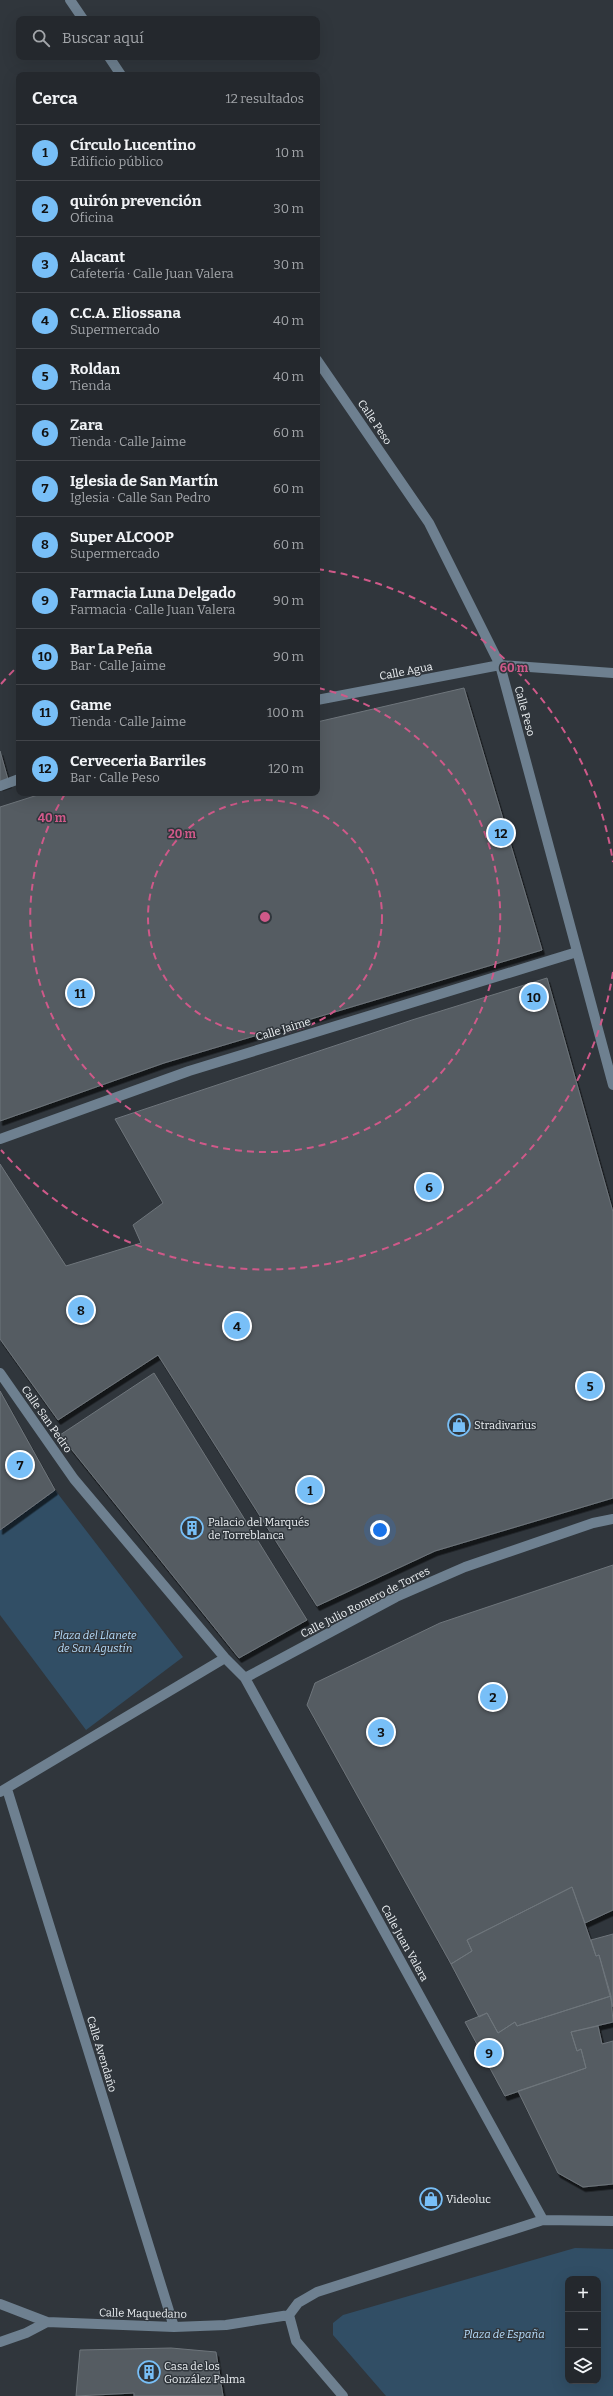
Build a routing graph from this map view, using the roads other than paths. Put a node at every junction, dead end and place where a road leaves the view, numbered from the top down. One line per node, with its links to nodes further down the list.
1 (70, 0): 2 (street)
2 (81, 16)
3 (111, 60): 4 (street)
4 (120, 72)
5 (320, 364): 6 (street, Calle Peso)
6 (500, 665): 7 (street, Calle Agua); 8 (street, Calle Agua); 11 (street, Calle Peso)
7 (613, 673)
8 (320, 699)
9 (16, 781): 10 (street)
10 (0, 786)
11 (577, 952): 12 (street, Calle Peso); 13 (street, Calle Jaime)
12 (613, 1085)
13 (0, 1139)
14 (0, 1373): 16 (street, Calle San Pedro)
15 (613, 1519): 17 (street, Calle Julio Romero de Torres)
16 (225, 1658): 17 (street); 18 (street)
17 (245, 1678): 19 (street, Calle Juan Valera)
18 (3, 1791): 24 (street, Calle Avendaño)
19 (543, 2220): 20 (street); 22 (street)
20 (613, 2221)
21 (0, 2304): 23 (street)
22 (289, 2315): 24 (street, Calle Maquedano); 26 (street)
23 (47, 2322): 24 (street, Calle Maquedano); 25 (street, Calle Maquedano)
24 (174, 2327)
25 (0, 2342)
26 (343, 2396)

